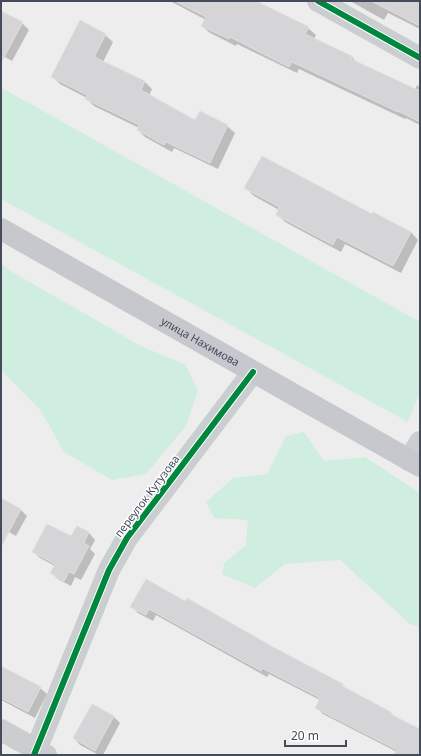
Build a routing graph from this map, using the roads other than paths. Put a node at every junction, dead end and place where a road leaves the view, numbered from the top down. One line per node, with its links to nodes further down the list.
1 (318, 1): 2 (street)
2 (420, 58)
3 (1, 229): 4 (main road, улица Нахимова)
4 (253, 372): 6 (main road, улица Нахимова); 8 (street, переулок Кутузова)
5 (420, 442): 6 (street)
6 (415, 463)
7 (1, 730): 8 (street)
8 (39, 753)

